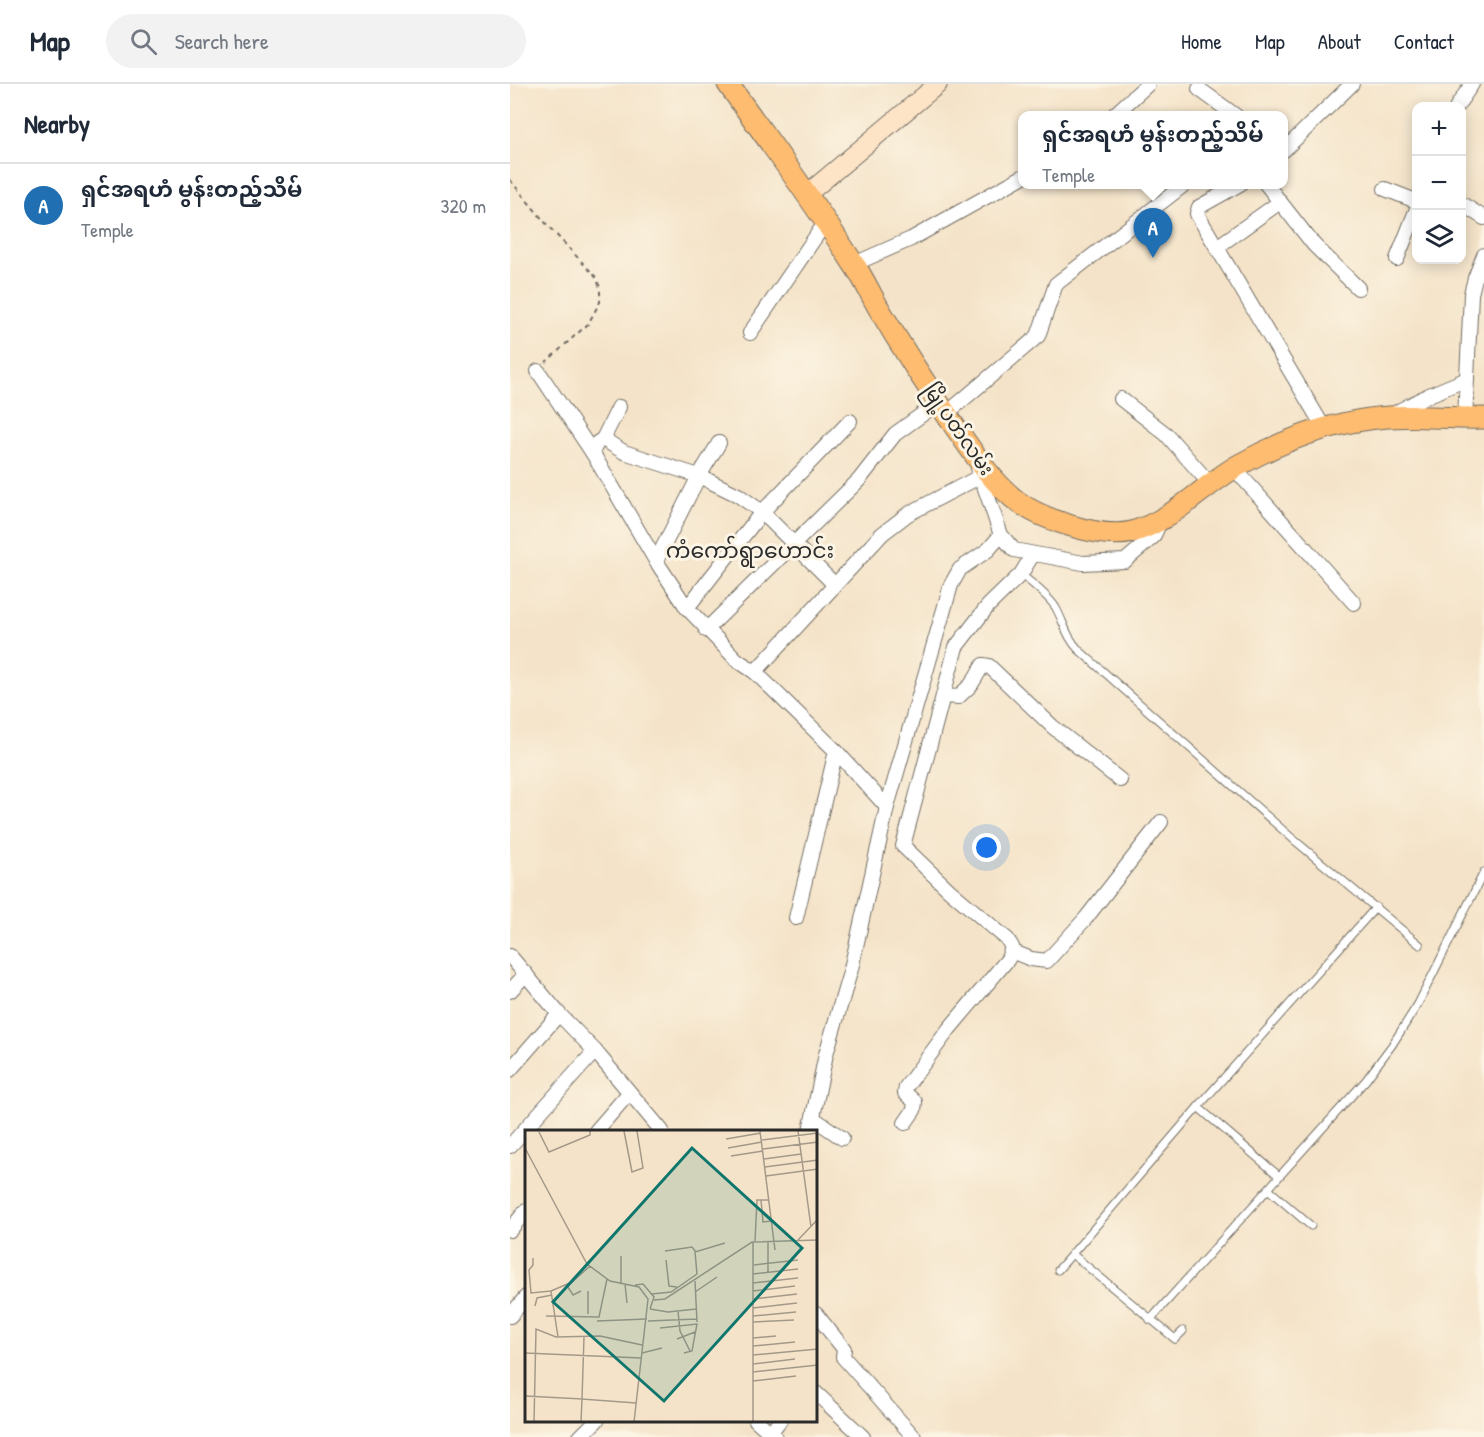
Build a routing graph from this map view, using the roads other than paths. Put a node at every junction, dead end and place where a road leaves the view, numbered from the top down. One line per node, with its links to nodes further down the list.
1 (728, 84): 16 (main road, မြို့ပတ်လမ်း)
2 (938, 84): 16 (main road)
3 (1148, 84): 8 (street)
4 (1352, 84): 10 (street)
5 (1472, 84): 7 (street)
6 (1199, 89): 9 (street)
7 (1460, 102)
8 (1118, 111)
9 (1229, 111)
10 (1288, 146)
11 (1018, 180): 26 (street)
12 (1179, 189): 33 (street)
13 (1231, 189): 23 (street)
14 (1270, 189): 18 (street)
15 (1386, 189): 17 (street)
16 (806, 195): 22 (main road, မြို့ပတ်လမ်း)
17 (1412, 199)
18 (1280, 202): 23 (street); 27 (street)
19 (1466, 207): 20 (street)
20 (1484, 218)
21 (1412, 221): 25 (street)
22 (825, 223): 26 (main road, မြို့ပတ်လမ်း); 28 (street)
23 (1217, 247): 37 (street)
24 (1484, 255): 30 (street)
25 (1397, 259)
26 (854, 264): 33 (main road, မြို့ပတ်လမ်း)
27 (1358, 288)
28 (750, 333)
29 (538, 371): 40 (street)
30 (1467, 379): 34 (street); 35 (street)
31 (1121, 399): 45 (street)
32 (619, 407): 38 (street)
33 (942, 409): 41 (main road, မြို့ပတ်လမ်း); 49 (street)
34 (1388, 417): 35 (main road, မြို့ပတ်လမ်း); 37 (main road, မြို့ပတ်လမ်း)
35 (1474, 419)
36 (850, 421): 46 (street)
37 (1324, 428): 42 (main road, မြို့ပတ်လမ်း)
38 (603, 439): 40 (street); 43 (street)
39 (719, 443): 43 (street)
40 (592, 452): 51 (street)
41 (973, 453): 44 (street); 47 (main road, မြို့ပတ်လမ်း)
42 (1234, 468): 45 (main road, မြို့ပတ်လမ်း); 54 (street)
43 (699, 476): 46 (street); 51 (street)
44 (981, 476): 48 (street); 53 (street)
45 (1211, 485): 47 (main road, မြို့ပတ်လမ်း)
46 (762, 512): 49 (street); 55 (street)
47 (1161, 520): 50 (street)
48 (1000, 535): 50 (street); 61 (street)
49 (793, 544): 53 (street); 56 (street)
50 (1033, 554): 52 (street)
51 (656, 561): 55 (street)
52 (1021, 574): 58 (street); 64 (lane)
53 (835, 585): 57 (street)
54 (1354, 603)
55 (687, 608): 56 (street)
56 (706, 630): 57 (street)
57 (755, 672): 59 (street)
58 (943, 696): 60 (street); 67 (street)
59 (836, 751): 61 (street); 65 (street)
60 (1120, 780)
61 (887, 807): 77 (street)
62 (1161, 822): 67 (street)
63 (1484, 873): 82 (lane)
64 (1376, 907): 66 (lane); 75 (lane)
65 (796, 918)
66 (1420, 945)
67 (1011, 951): 76 (street)
68 (510, 956): 69 (street)
69 (526, 974): 70 (street); 71 (street)
70 (510, 991)
71 (559, 1014): 72 (street); 73 (street)
72 (595, 1051): 74 (street); 81 (street)
73 (510, 1070)
74 (629, 1093): 78 (street); 79 (street)
75 (1198, 1107): 82 (lane); 87 (lane)
76 (905, 1123)
77 (811, 1124): 80 (street)
78 (597, 1130)
79 (661, 1130)
80 (842, 1138)
81 (510, 1146)
82 (1279, 1176): 83 (lane)
83 (1268, 1189): 85 (lane); 92 (lane)
84 (525, 1212): 86 (street)
85 (1311, 1226)
86 (510, 1230)
87 (1072, 1254): 88 (lane); 92 (lane)
88 (1058, 1270)
89 (525, 1298): 90 (street)
90 (510, 1316)
91 (818, 1316): 100 (street)
92 (1150, 1320): 93 (lane)
93 (1184, 1330)
94 (818, 1395): 99 (street)
95 (595, 1422): 97 (street)
96 (758, 1422): 98 (street)
97 (583, 1434)
98 (772, 1435)
99 (863, 1437)
100 (914, 1437)

